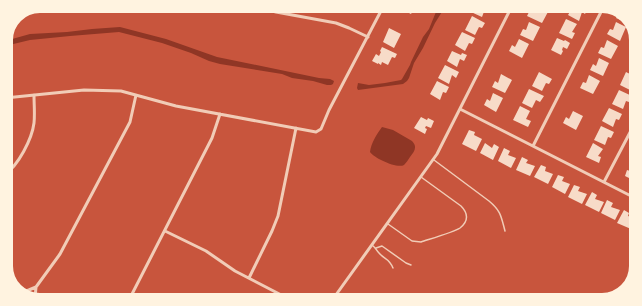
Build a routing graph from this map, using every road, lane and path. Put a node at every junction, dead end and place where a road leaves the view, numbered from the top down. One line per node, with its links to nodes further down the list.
1 (276, 12): 5 (street)
2 (381, 12): 5 (street)
3 (509, 12): 9 (street)
4 (601, 12): 13 (street)
5 (368, 38): 11 (street)
6 (34, 95): 7 (street); 8 (street); 15 (street)
7 (136, 95): 10 (street); 27 (street)
8 (12, 97)
9 (460, 109): 13 (street); 14 (street)
10 (220, 114): 11 (street); 20 (street)
11 (296, 128): 26 (street)
12 (630, 132): 17 (street)
13 (533, 146): 17 (street)
14 (434, 160): 16 (street); 21 (lane)
15 (12, 168)
16 (421, 177): 19 (street); 19 (lane)
17 (604, 182): 18 (street)
18 (630, 195)
19 (387, 223): 22 (street)
20 (165, 231): 26 (street); 30 (street)
21 (505, 231)
22 (372, 245): 23 (lane); 32 (street)
23 (376, 248): 24 (lane); 25 (lane)
24 (411, 265)
25 (393, 268)
26 (249, 278): 31 (street)
27 (36, 287): 28 (street); 29 (street)
28 (27, 291)
29 (35, 293)
30 (132, 294)
31 (279, 294)
32 (337, 294)

